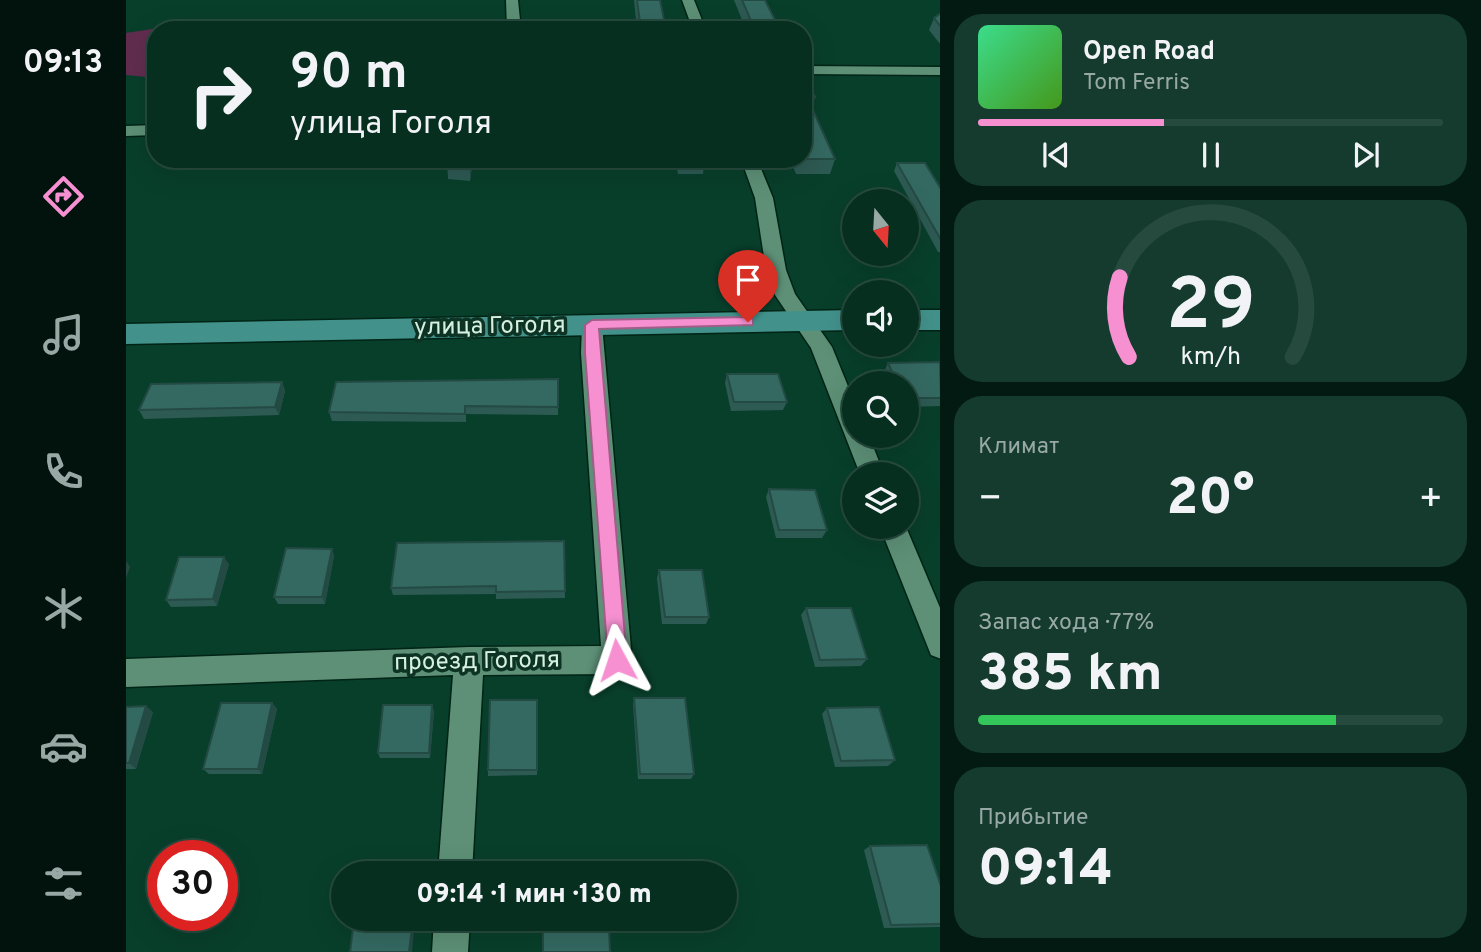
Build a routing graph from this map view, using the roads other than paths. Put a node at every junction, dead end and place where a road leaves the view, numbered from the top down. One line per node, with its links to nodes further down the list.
1 (512, 0): 3 (street)
2 (688, 0): 4 (street)
3 (513, 21)
4 (696, 21)
5 (812, 70): 6 (street)
6 (940, 71)
7 (147, 130): 8 (street)
8 (126, 131)
9 (752, 168): 13 (street)
10 (842, 320): 13 (street, улица Гоголя)
11 (919, 320): 12 (street)
12 (940, 320)
13 (800, 321): 14 (street, улица Гоголя); 16 (street)
14 (592, 325): 15 (street, улица Гоголя); 19 (street, проезд Гоголя)
15 (126, 334)
16 (842, 399)
17 (898, 539): 18 (street)
18 (940, 646)
19 (469, 661): 20 (street, проезд Гоголя); 21 (street)
20 (126, 673)
21 (456, 861)
22 (451, 931): 23 (street)
23 (450, 952)

